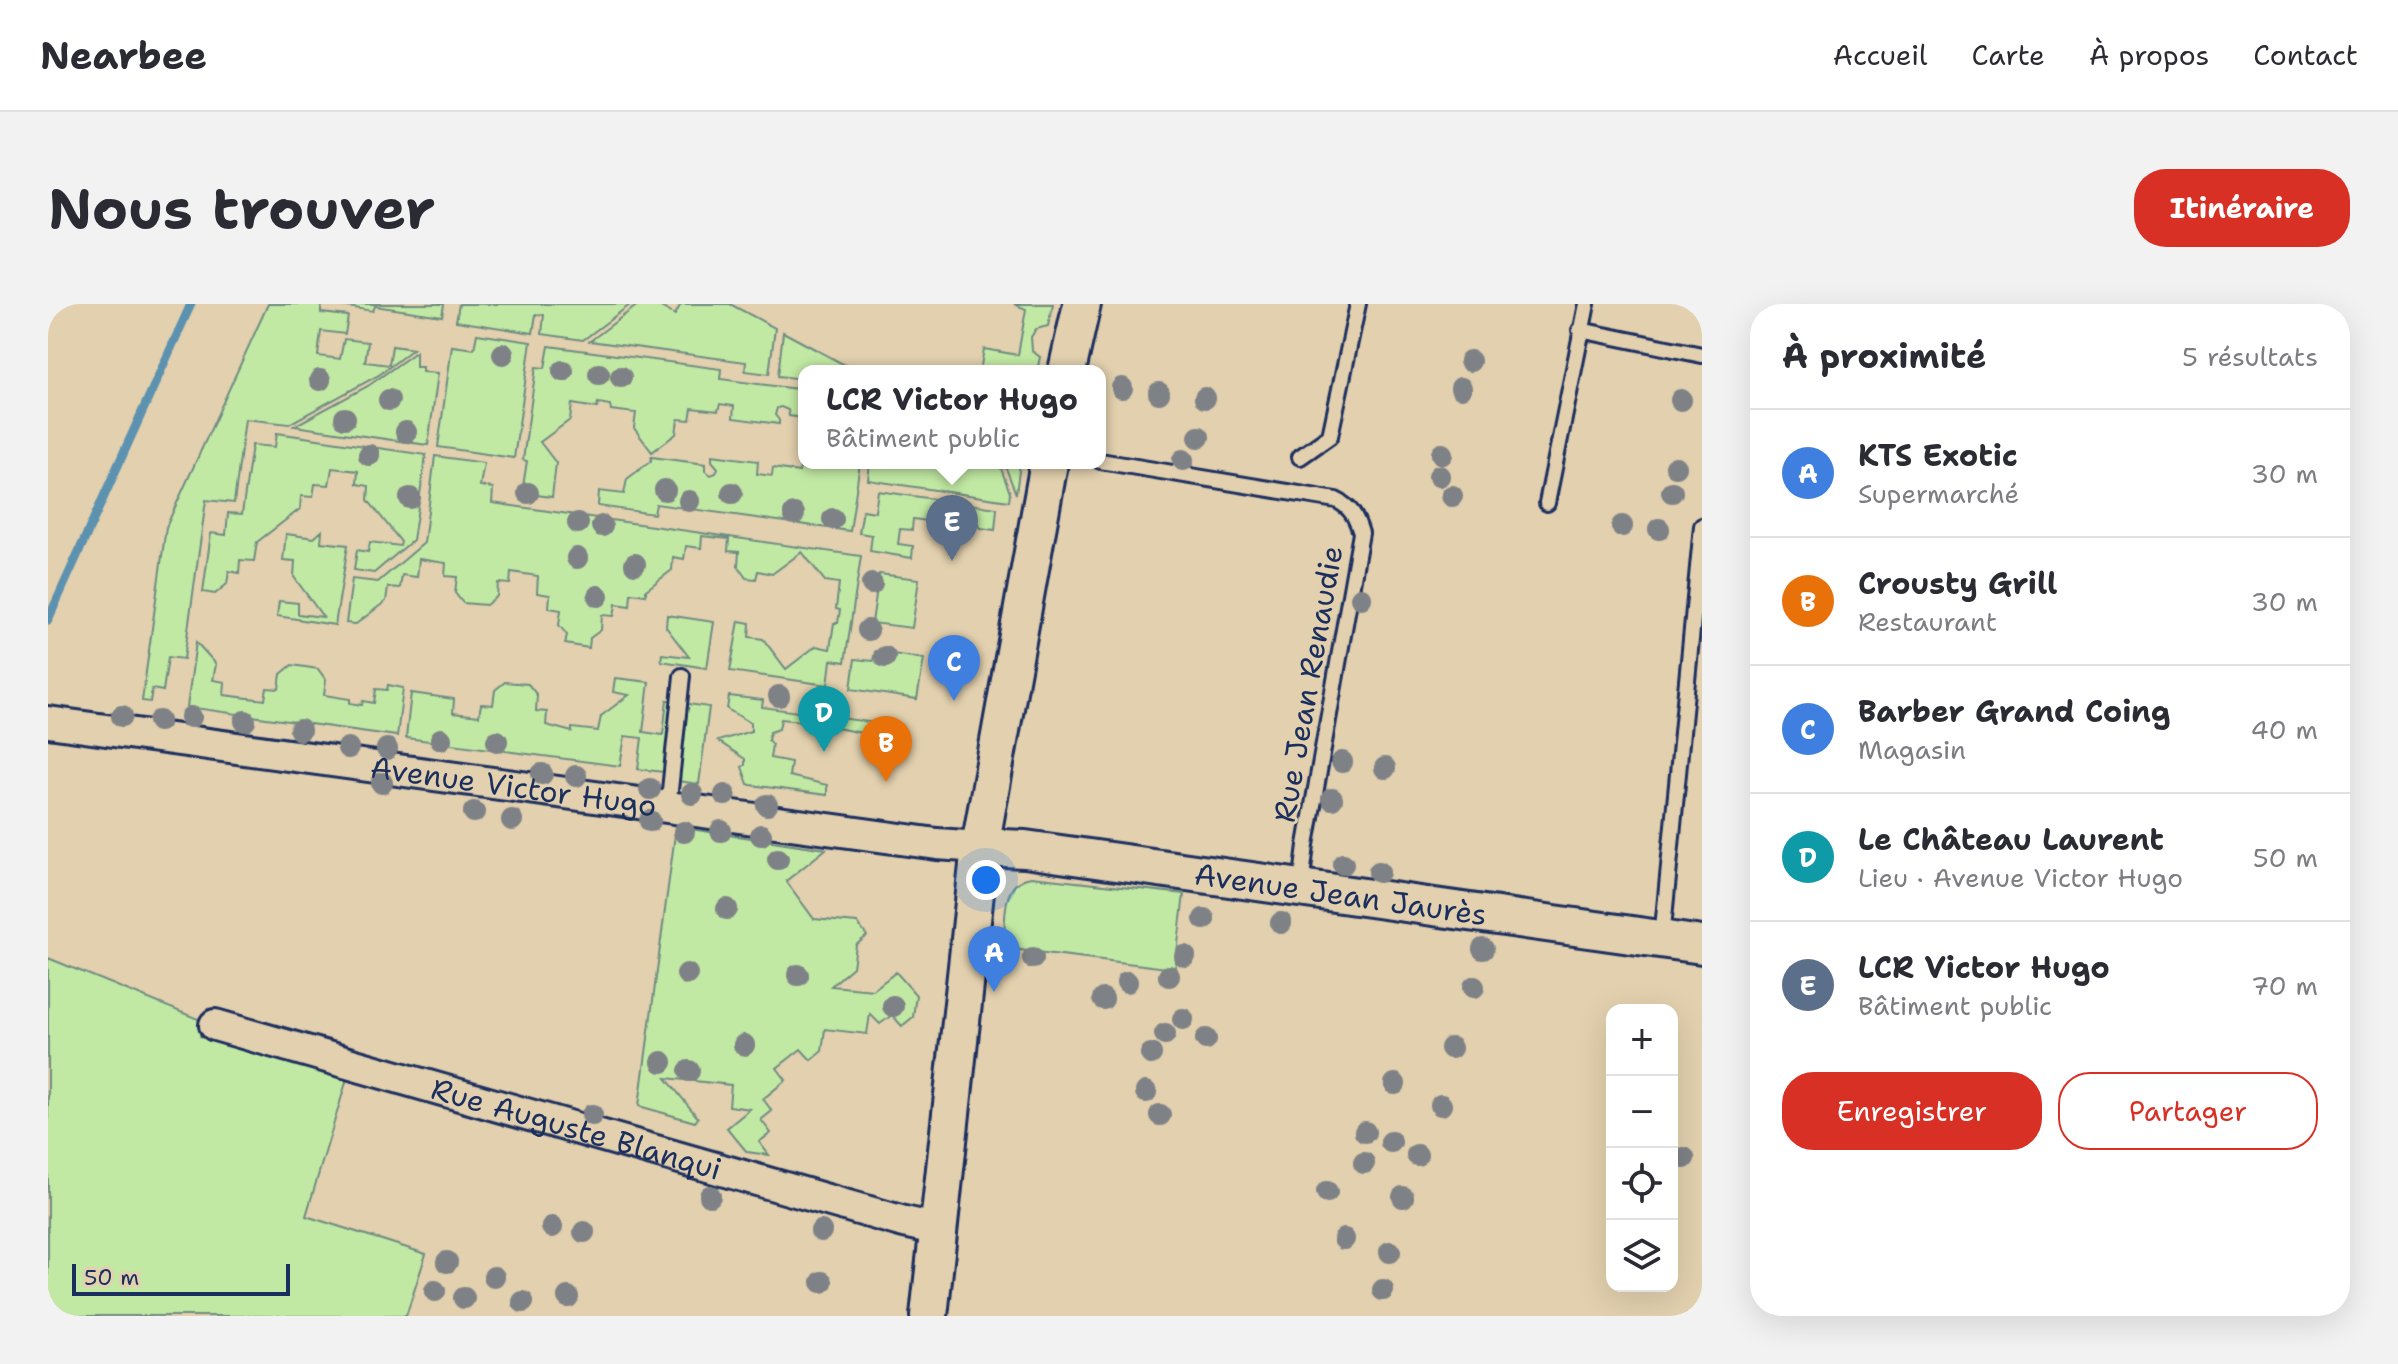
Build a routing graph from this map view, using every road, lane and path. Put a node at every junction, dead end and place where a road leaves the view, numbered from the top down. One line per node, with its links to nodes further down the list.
1 (1082, 304): 6 (street)
2 (1358, 304): 7 (lane)
3 (1587, 304): 4 (lane)
4 (1580, 330): 5 (lane); 10 (lane)
5 (1702, 355)
6 (1068, 365)
7 (1300, 457)
8 (1106, 462): 16 (lane, Rue Jean Renaudie)
9 (1048, 469): 15 (street)
10 (1547, 503)
11 (1702, 526): 17 (lane)
12 (682, 676): 14 (lane)
13 (48, 722): 14 (street, Avenue Victor Hugo)
14 (668, 809): 15 (street, Avenue Victor Hugo)
15 (980, 847): 16 (street, Avenue Jean Jaurès); 20 (street)
16 (1301, 886): 17 (street, Avenue Jean Jaurès)
17 (1662, 939): 18 (street, Avenue Jean Jaurès)
18 (1702, 945)
19 (215, 1025): 20 (street, Rue Auguste Blanqui)
20 (940, 1230): 21 (street)
21 (929, 1316)

